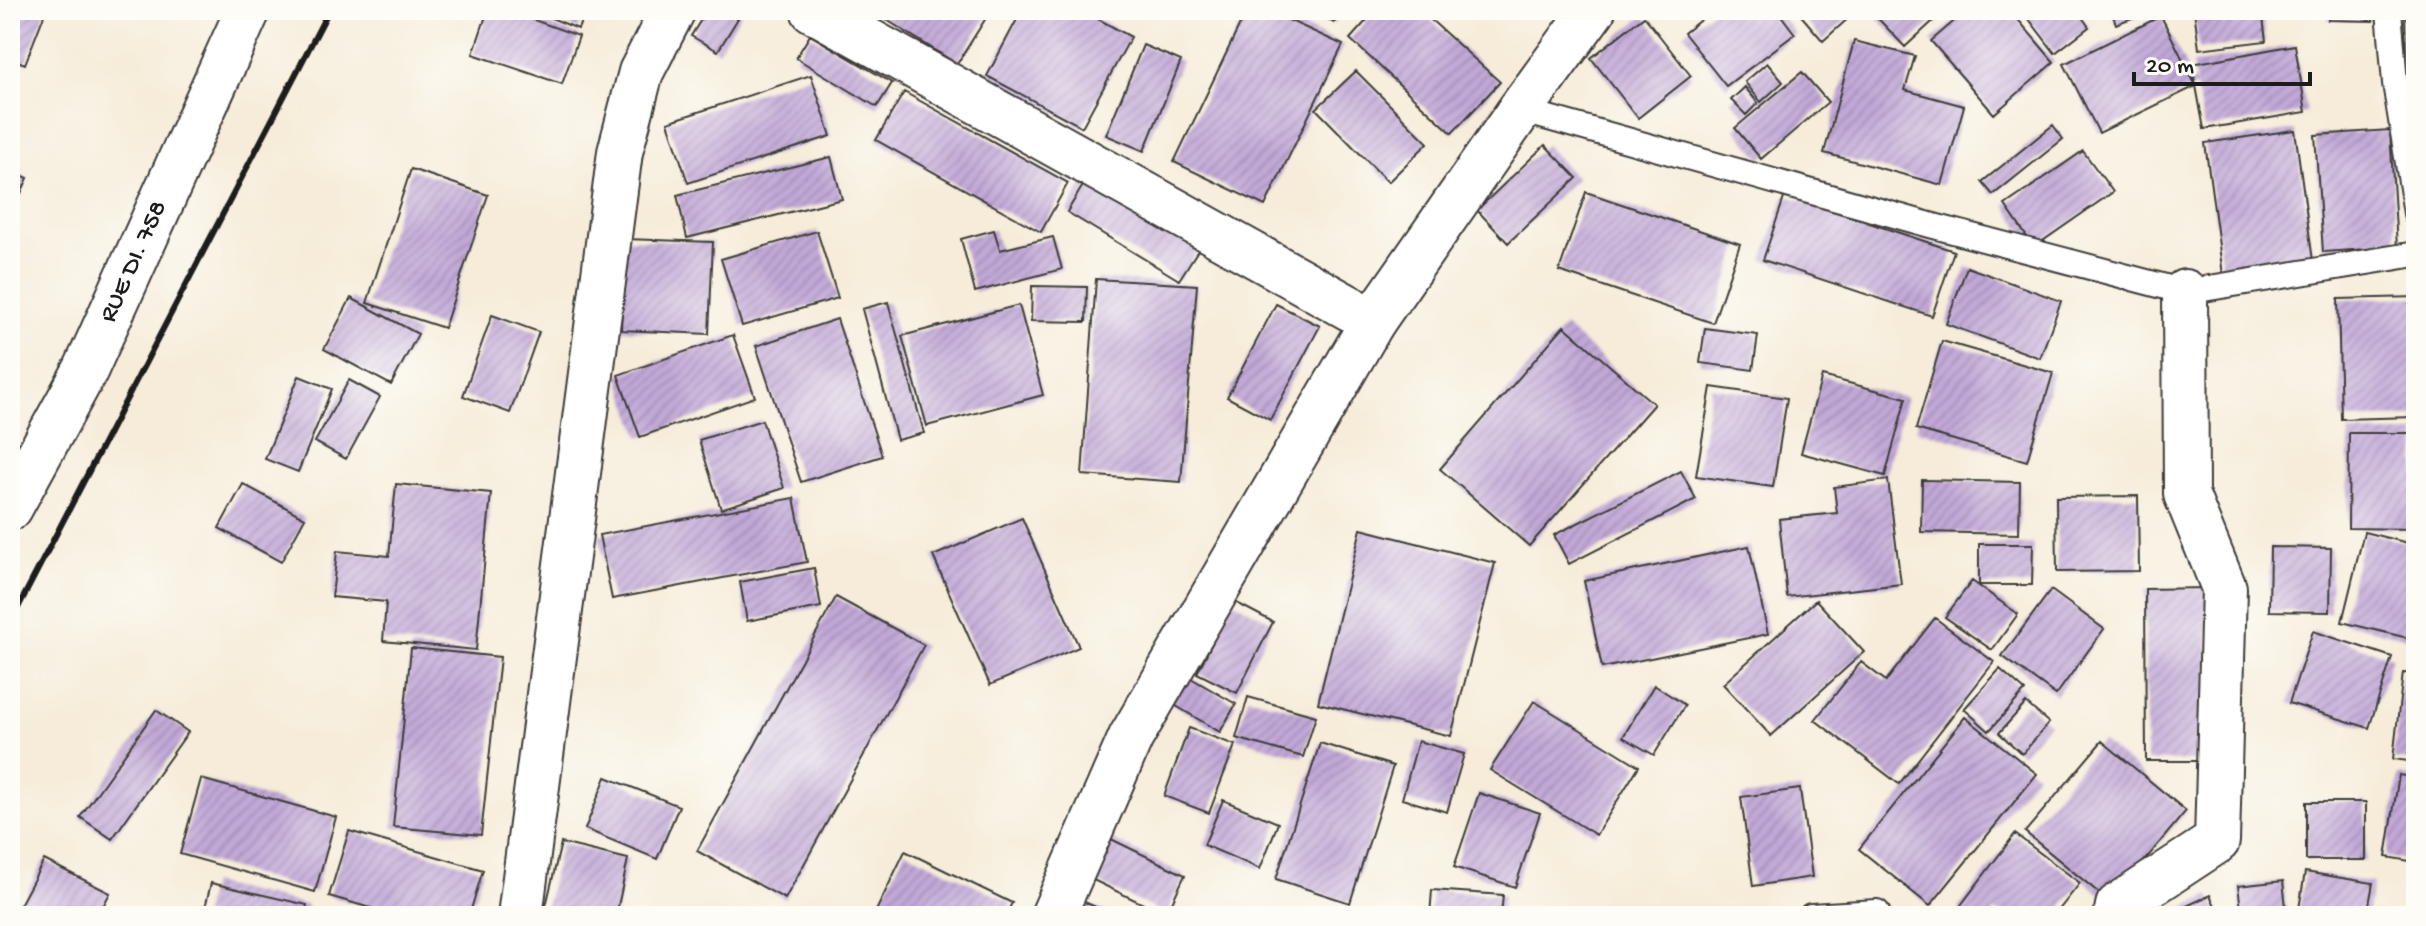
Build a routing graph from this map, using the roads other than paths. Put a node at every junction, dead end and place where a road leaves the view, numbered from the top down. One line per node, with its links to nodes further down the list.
1 (248, 10): 11 (street, RUE DI. 758)
2 (673, 10): 13 (street)
3 (813, 10): 10 (street)
4 (1593, 10): 6 (street)
5 (2389, 10): 7 (lane)
6 (1520, 110): 9 (lane); 10 (street)
7 (2416, 213)
8 (2416, 254): 9 (lane)
9 (2185, 292): 16 (street)
10 (1373, 321): 14 (street)
11 (10, 508)
12 (1877, 912): 15 (lane)
13 (520, 916)
14 (1053, 916)
15 (1811, 916)
16 (2116, 916)

